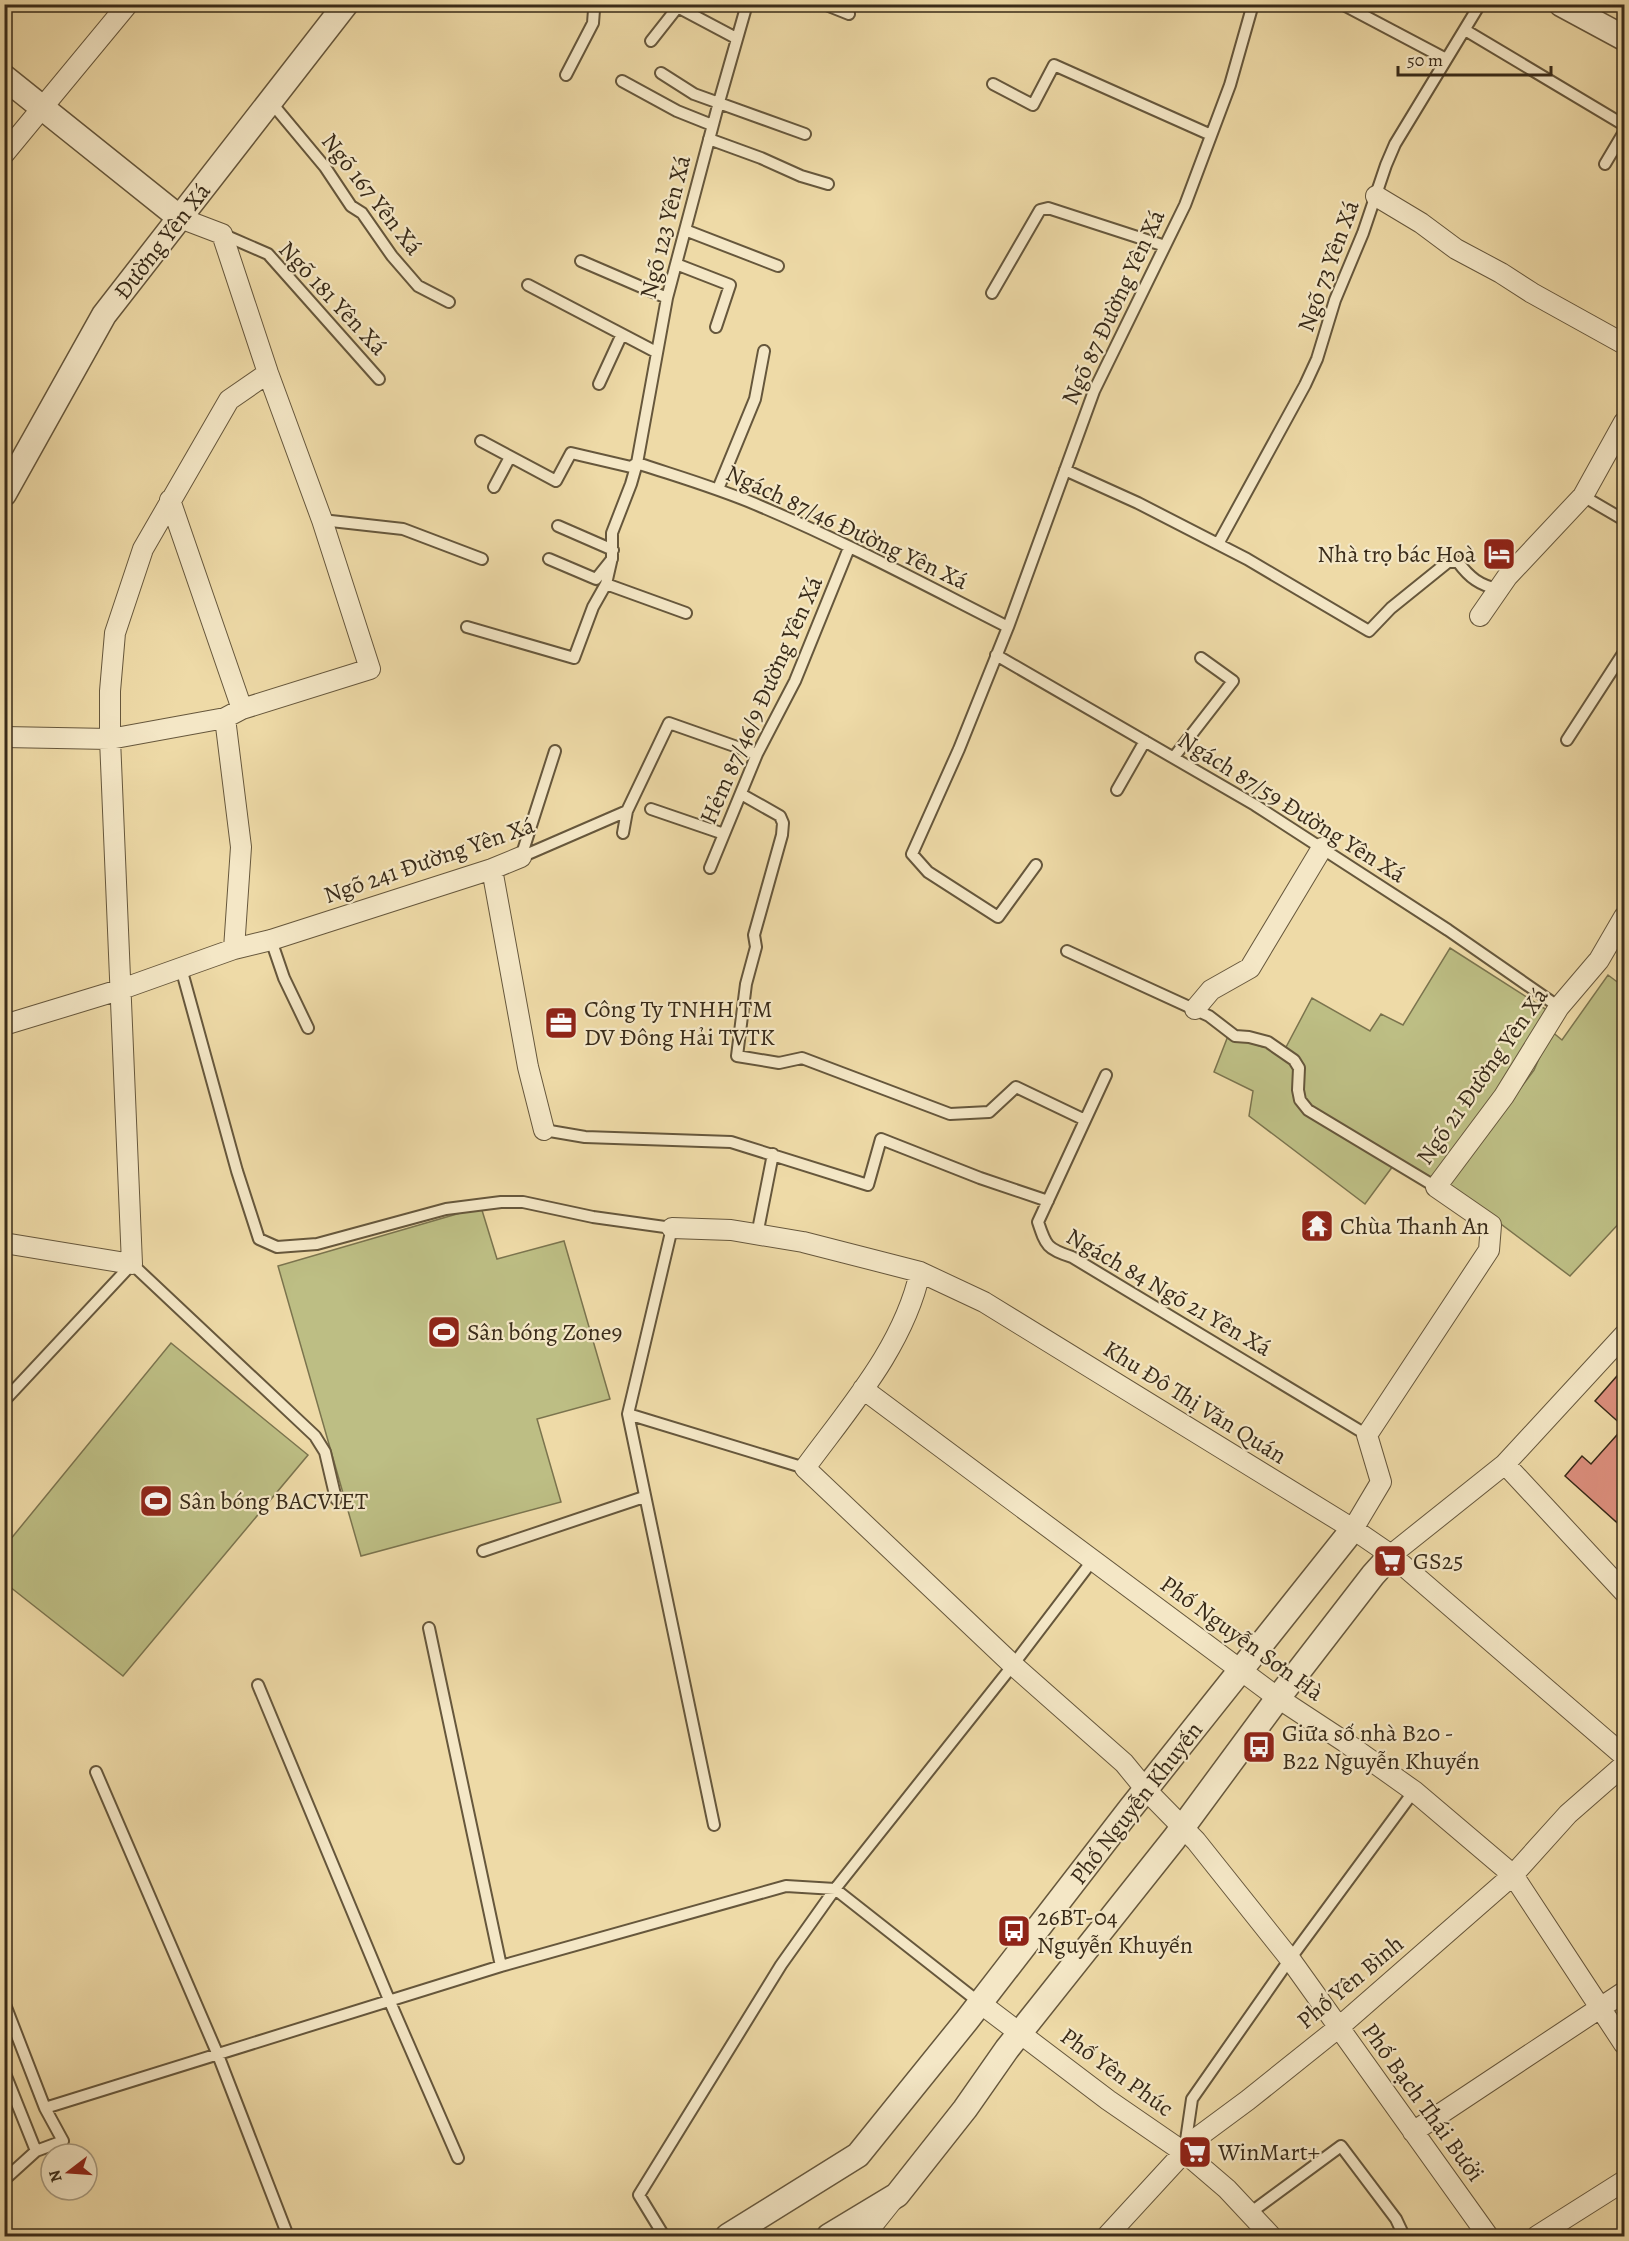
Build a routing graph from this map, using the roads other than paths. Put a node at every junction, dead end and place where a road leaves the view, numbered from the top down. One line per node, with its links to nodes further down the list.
1 (128, 4): 24 (street)
2 (346, 4): 22 (street, Đường Yên Xá)
3 (747, 4): 13 (lane, Ngõ 123 Yên Xá)
4 (824, 4): 11 (lane)
5 (1253, 4): 29 (lane, Ngõ 87 Đường Yên Xá)
6 (1341, 4): 16 (lane)
7 (1480, 4): 12 (lane, Ngõ 73 Yên Xá)
8 (1561, 4): 14 (street)
9 (592, 6): 18 (lane)
10 (675, 6): 13 (lane); 15 (lane)
11 (849, 14)
12 (1465, 30): 16 (lane, Ngõ 73 Yên Xá); 26 (lane)
13 (736, 38): 23 (lane, Ngõ 123 Yên Xá)
14 (1624, 38)
15 (651, 41)
16 (1446, 59): 34 (lane, Ngõ 73 Yên Xá)
17 (661, 73): 23 (lane)
18 (566, 75)
19 (4, 77): 24 (street)
20 (622, 81): 25 (lane)
21 (993, 84): 29 (lane)
22 (270, 101): 35 (street, Đường Yên Xá); 45 (lane, Ngõ 167 Yên Xá)
23 (718, 102): 25 (lane, Ngõ 123 Yên Xá); 28 (lane)
24 (43, 106): 31 (street); 35 (street)
25 (712, 125): 30 (lane, Ngõ 123 Yên Xá)
26 (1624, 125)
27 (1624, 132): 32 (lane)
28 (805, 134)
29 (1211, 135): 38 (lane, Ngõ 87 Đường Yên Xá)
30 (709, 139): 33 (lane); 36 (lane, Ngõ 123 Yên Xá)
31 (4, 154)
32 (1605, 164)
33 (828, 184)
34 (1376, 196): 48 (street); 67 (lane, Ngõ 73 Yên Xá)
35 (180, 218): 37 (street); 61 (street, Đường Yên Xá)
36 (685, 230): 40 (lane, Ngõ 123 Yên Xá); 41 (lane)
37 (222, 234): 51 (street); 52 (lane, Ngõ 181 Yên Xá)
38 (1165, 246): 43 (lane); 58 (lane, Ngõ 87 Đường Yên Xá)
39 (581, 261): 44 (lane)
40 (676, 264): 44 (lane, Ngõ 123 Yên Xá); 46 (lane)
41 (778, 266)
42 (528, 285): 47 (lane)
43 (992, 293)
44 (667, 298): 50 (lane, Ngõ 123 Yên Xá)
45 (449, 302)
46 (716, 327)
47 (622, 333): 50 (lane); 53 (lane)
48 (1624, 344)
49 (764, 351): 60 (lane)
50 (657, 352): 57 (lane, Ngõ 123 Yên Xá)
51 (268, 373): 63 (street); 64 (street)
52 (379, 379)
53 (599, 384)
54 (1624, 422): 62 (street)
55 (481, 441): 56 (lane, Ngách 87/46 Đường Yên Xá)
56 (510, 457): 57 (lane, Ngách 87/46 Đường Yên Xá); 59 (lane)
57 (636, 463): 60 (lane, Ngách 87/46 Đường Yên Xá); 69 (lane, Ngõ 123 Yên Xá)
58 (1065, 470): 67 (lane); 77 (lane, Ngõ 87 Đường Yên Xá)
59 (494, 487)
60 (718, 489): 68 (lane, Ngách 87/46 Đường Yên Xá)
61 (4, 494)
62 (1583, 496): 65 (lane); 73 (street)
63 (170, 500): 81 (street); 84 (street)
64 (322, 520): 70 (lane); 81 (street)
65 (1624, 520)
66 (558, 526): 69 (lane)
67 (1218, 544): 73 (lane)
68 (849, 548): 77 (lane, Ngách 87/46 Đường Yên Xá); 88 (lane, Hẻm 87/46/9 Đường Yên Xá)
69 (612, 555): 71 (lane); 72 (lane)
70 (482, 559)
71 (549, 560)
72 (606, 584): 74 (lane); 76 (lane)
73 (1499, 589): 75 (street)
74 (686, 613)
75 (1480, 616)
76 (467, 627)
77 (1008, 627): 79 (lane, Ngõ 87 Đường Yên Xá)
78 (1624, 651): 85 (lane)
79 (996, 655): 86 (lane, Ngách 87/59 Đường Yên Xá); 98 (lane, Ngõ 87 Đường Yên Xá)
80 (1201, 658): 89 (lane)
81 (242, 709): 82 (street)
82 (225, 718): 84 (street); 103 (street)
83 (4, 737): 84 (street)
84 (110, 739): 106 (street)
85 (1567, 740)
86 (1145, 741): 89 (lane, Ngách 87/59 Đường Yên Xá); 90 (lane)
87 (555, 751): 97 (lane)
88 (757, 754): 91 (lane, Hẻm 87/46/9 Đường Yên Xá); 93 (lane)
89 (1174, 757): 96 (lane, Ngách 87/59 Đường Yên Xá)
90 (1117, 790)
91 (741, 794): 95 (lane, Hẻm 87/46/9 Đường Yên Xá); 112 (lane)
92 (651, 809): 95 (lane)
93 (627, 811): 94 (lane); 97 (lane, Ngõ 241 Đường Yên Xá)
94 (623, 833)
95 (724, 834): 99 (lane, Hẻm 87/46/9 Đường Yên Xá)
96 (1322, 848): 107 (lane, Ngách 87/59 Đường Yên Xá); 108 (street)
97 (521, 857): 100 (street, Ngõ 241 Đường Yên Xá)
98 (1036, 865)
99 (710, 868)
100 (492, 869): 102 (street, Ngõ 241 Đường Yên Xá); 113 (street)
101 (1624, 917): 107 (street, Ngõ 21 Đường Yên Xá)
102 (271, 940): 103 (street, Ngõ 241 Đường Yên Xá); 110 (lane)
103 (234, 949): 105 (street, Ngõ 241 Đường Yên Xá)
104 (1067, 951): 108 (lane)
105 (181, 968): 106 (street, Ngõ 241 Đường Yên Xá); 117 (lane)
106 (119, 990): 109 (street, Ngõ 241 Đường Yên Xá); 120 (street)
107 (1559, 1007): 115 (street, Ngõ 21 Đường Yên Xá)
108 (1195, 1009): 115 (lane)
109 (4, 1025)
110 (308, 1028)
111 (1106, 1075): 112 (lane, Ngách 84 Ngõ 21 Yên Xá)
112 (1085, 1120): 116 (lane, Ngách 84 Ngõ 21 Yên Xá)
113 (544, 1130): 114 (lane)
114 (773, 1154): 116 (lane); 118 (lane)
115 (1436, 1188): 126 (street, Ngõ 21 Đường Yên Xá)
116 (1048, 1201): 126 (lane, Ngách 84 Ngõ 21 Yên Xá)
117 (672, 1228): 118 (street, Khu Đô Thị Văn Quán); 125 (lane)
118 (757, 1234): 121 (street, Khu Đô Thị Văn Quán)
119 (4, 1243): 120 (street)
120 (132, 1264): 124 (lane); 130 (lane)
121 (920, 1272): 123 (street); 131 (street, Khu Đô Thị Văn Quán)
122 (1624, 1335): 127 (street)
123 (863, 1389): 128 (street); 134 (street, Phố Nguyễn Sơn Hà)
124 (4, 1401)
125 (628, 1414): 128 (lane); 129 (lane)
126 (1367, 1435): 131 (street)
127 (1505, 1464): 133 (street); 135 (street)
128 (805, 1468): 137 (street, Phố Bạch Thái Bưởi)
129 (644, 1497): 132 (lane); 146 (lane)
130 (336, 1499)
131 (1353, 1529): 133 (street, Khu Đô Thị Văn Quán); 138 (street, Phố Nguyễn Khuyến)
132 (483, 1551)
133 (1391, 1555): 140 (street, Phố Nguyễn Khuyến); 141 (street, Khu Đô Thị Văn Quán)
134 (1092, 1561): 137 (lane); 138 (street, Phố Nguyễn Sơn Hà)
135 (1624, 1592)
136 (429, 1628): 151 (lane)
137 (1013, 1665): 144 (street, Phố Bạch Thái Bưởi); 149 (lane)
138 (1240, 1670): 140 (street, Phố Nguyễn Sơn Hà); 144 (street, Phố Nguyễn Khuyến)
139 (258, 1685): 154 (lane)
140 (1278, 1698): 145 (street, Phố Nguyễn Sơn Hà); 147 (street, Phố Nguyễn Khuyến)
141 (1624, 1756)
142 (1624, 1765): 148 (street, Phố Yên Bình)
143 (96, 1772): 160 (lane)
144 (1147, 1791): 147 (street, Phố Bạch Thái Bưởi); 155 (street, Phố Nguyễn Khuyến)
145 (1414, 1791): 148 (street, Phố Nguyễn Sơn Hà); 150 (lane)
146 (714, 1825)
147 (1183, 1827): 150 (street, Phố Bạch Thái Bưởi); 158 (street, Phố Nguyễn Khuyến)
148 (1513, 1875): 156 (street, Phố Nguyễn Sơn Hà); 157 (street, Phố Yên Bình)
149 (835, 1889): 151 (lane); 155 (lane); 172 (lane)
150 (1290, 1959): 157 (street, Phố Bạch Thái Bưởi); 165 (lane)
151 (501, 1966): 154 (lane)
152 (1624, 1992): 156 (street)
153 (4, 2002): 162 (lane)
154 (390, 2002): 160 (lane); 166 (lane)
155 (980, 2003): 158 (street, Phố Yên Phúc); 173 (street, Phố Nguyễn Khuyến)
156 (1600, 2009): 159 (street, Phố Nguyễn Sơn Hà); 163 (street)
157 (1338, 2028): 163 (street, Phố Bạch Thái Bưởi); 165 (street, Phố Yên Bình)
158 (1021, 2032): 165 (street, Phố Yên Phúc); 169 (street, Phố Nguyễn Khuyến)
159 (1624, 2044)
160 (218, 2055): 162 (lane); 171 (lane)
161 (4, 2071): 164 (lane)
162 (45, 2108): 164 (lane)
163 (1413, 2132): 179 (street, Phố Bạch Thái Bưởi)
164 (36, 2151): 167 (lane)
165 (1185, 2153): 170 (street, Phố Yên Phúc); 176 (street, Phố Yên Bình)
166 (458, 2158)
167 (4, 2180)
168 (1624, 2181): 180 (street)
169 (897, 2194): 174 (street, Phố Nguyễn Khuyến); 175 (street)
170 (1250, 2213): 177 (street, Phố Yên Phúc); 178 (lane)
171 (288, 2236)
172 (664, 2236)
173 (728, 2236)
174 (829, 2236)
175 (864, 2236)
176 (1107, 2236)
177 (1271, 2236)
178 (1404, 2236)
179 (1488, 2236)
180 (1537, 2236)

